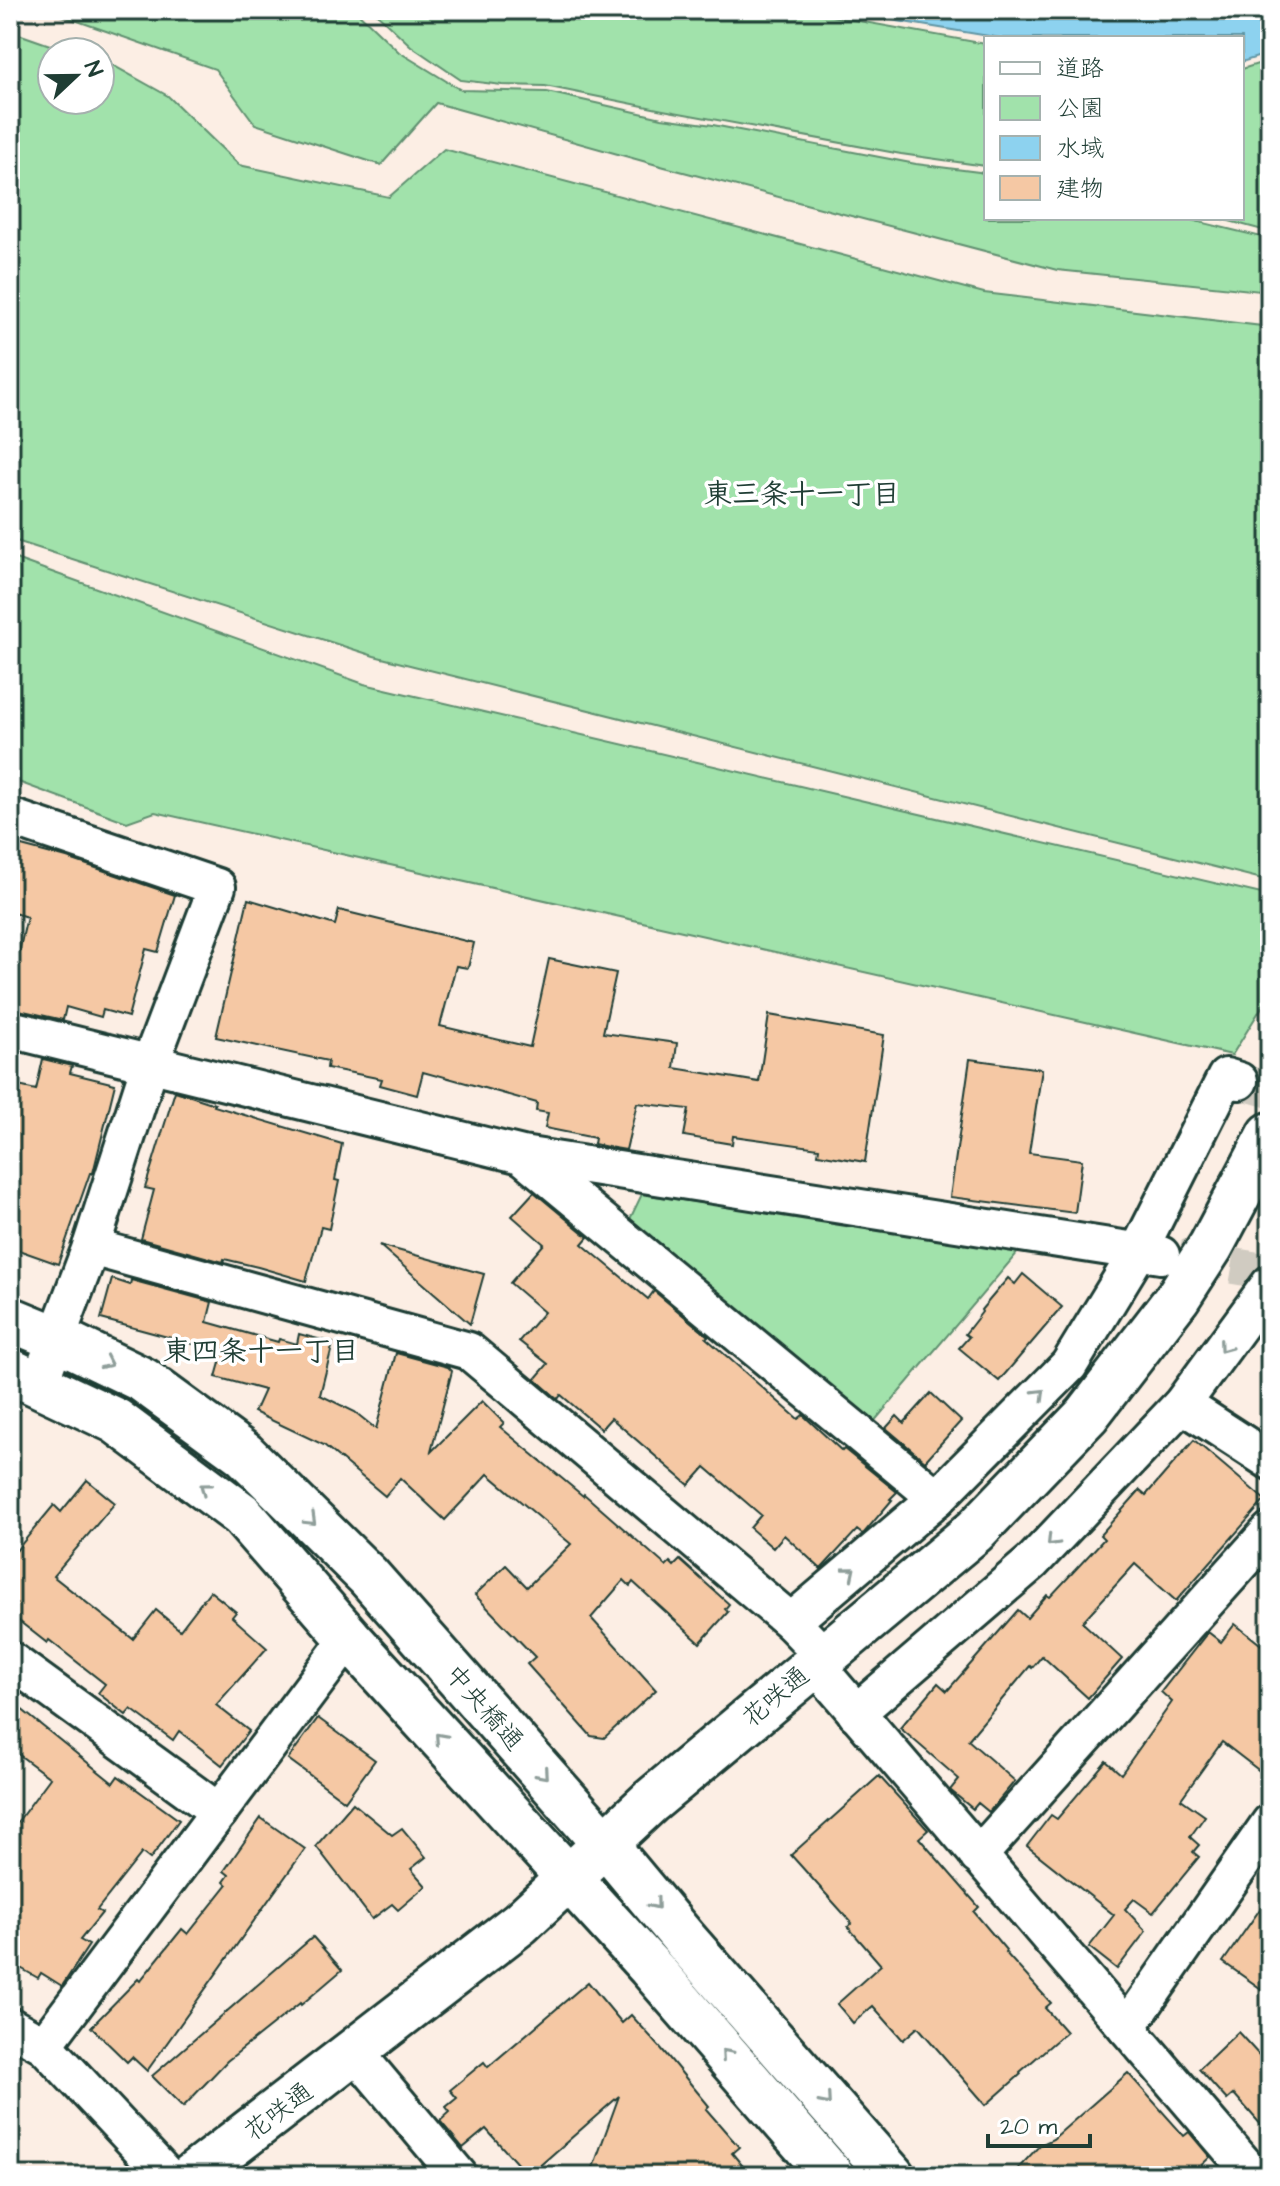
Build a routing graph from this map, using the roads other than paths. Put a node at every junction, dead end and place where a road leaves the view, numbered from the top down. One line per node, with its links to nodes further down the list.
1 (10, 817): 3 (street)
2 (10, 1029): 3 (street)
3 (150, 1064): 6 (street); 7 (street)
4 (1239, 1081): 8 (street)
5 (1270, 1135): 19 (street, 花咲通)
6 (522, 1155): 8 (street); 15 (street)
7 (91, 1247): 11 (street); 17 (street)
8 (1150, 1253): 15 (street, one-way to 8)
9 (1266, 1275): 13 (street, one-way to 13)
10 (10, 1319): 11 (street, 中央橋通)
11 (56, 1338): 12 (street); 24 (street, 中央橋通, one-way to 24)
12 (25, 1378): 18 (street, 中央橋通, one-way to 12)
13 (1182, 1404): 14 (street); 21 (street, one-way to 21)
14 (1270, 1461)
15 (937, 1498): 17 (street, one-way to 15)
16 (1270, 1531): 25 (street)
17 (791, 1622): 19 (street)
18 (349, 1638): 22 (street); 26 (street, 中央橋通, one-way to 18)
19 (819, 1659): 21 (street); 24 (street, 花咲通)
20 (10, 1660): 22 (street)
21 (856, 1713): 25 (street)
22 (219, 1812): 29 (street)
23 (1270, 1823): 28 (street)
24 (605, 1844): 26 (street, 花咲通); 35 (street, 中央橋通, one-way to 35)
25 (978, 1856): 28 (street)
26 (568, 1878): 30 (street, 花咲通); 34 (street, 中央橋通, one-way to 26)
27 (10, 2026): 29 (street)
28 (1127, 2028): 36 (street)
29 (44, 2045): 31 (street)
30 (355, 2052): 32 (street, 花咲通); 33 (street)
31 (167, 2176)
32 (192, 2176)
33 (459, 2176)
34 (832, 2176)
35 (892, 2176)
36 (1254, 2176)

